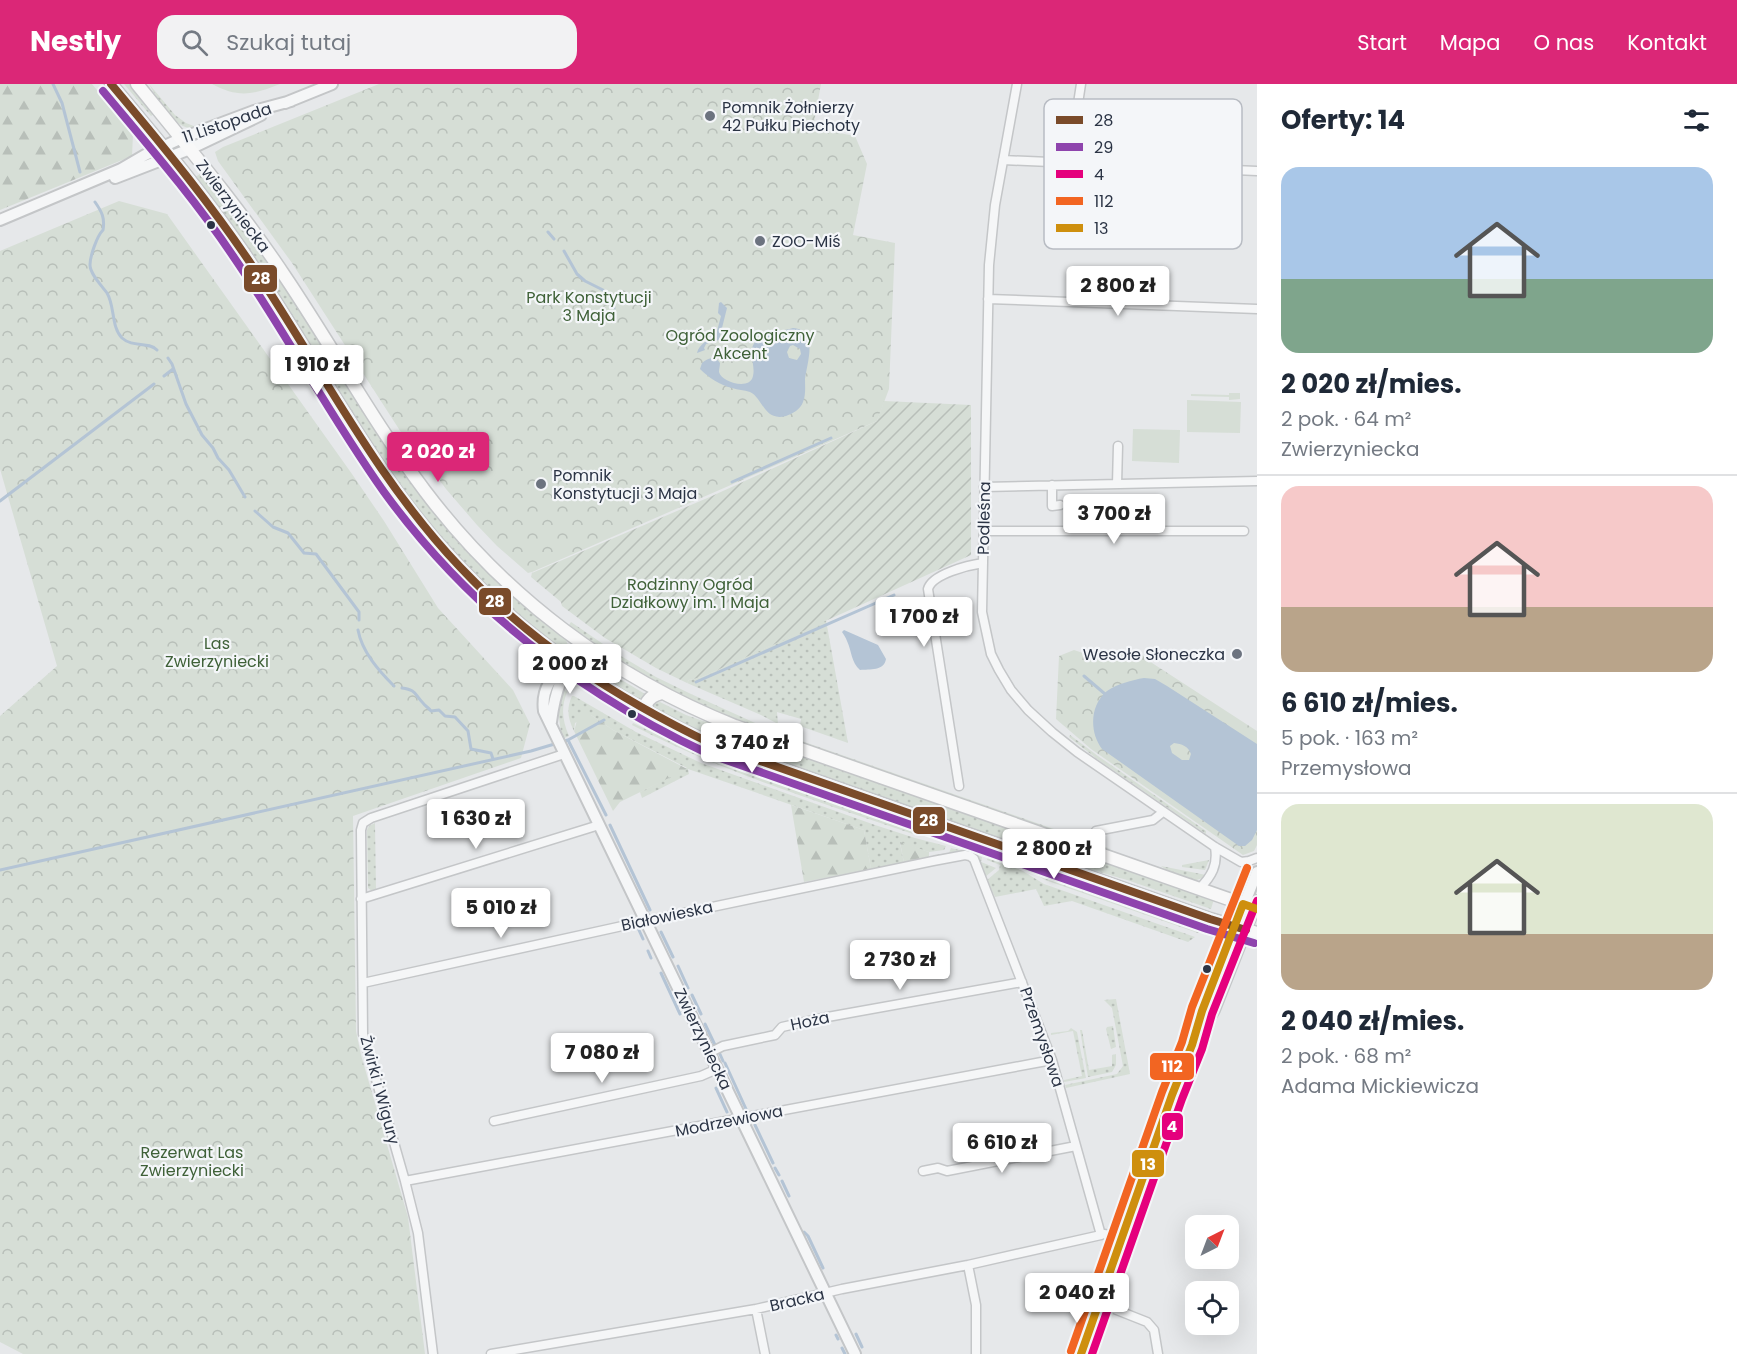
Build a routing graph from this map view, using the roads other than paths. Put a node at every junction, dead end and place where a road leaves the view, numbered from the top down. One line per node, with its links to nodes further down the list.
1 (111, 84): 8 (main road, Zwierzyniecka)
2 (137, 84): 9 (main road, Zwierzyniecka)
3 (332, 84): 7 (street, 11 Listopada)
4 (1017, 84): 14 (street, Podleśna)
5 (1081, 84): 6 (street)
6 (1079, 99)
7 (291, 100): 9 (street, 11 Listopada); 11 (street, 11 Listopada)
8 (145, 125): 10 (main road, Zwierzyniecka); 12 (street)
9 (182, 138): 10 (street, 11 Listopada); 11 (main road, Zwierzyniecka)
10 (162, 146): 12 (street, 11 Listopada); 13 (main road, Zwierzyniecka)
11 (190, 149): 13 (street, 11 Listopada); 31 (main road, Zwierzyniecka)
12 (145, 155): 18 (street, 11 Listopada)
13 (171, 157): 18 (street, 11 Listopada); 32 (main road, Zwierzyniecka)
14 (1003, 160): 15 (street); 20 (street, Podleśna)
15 (1044, 162)
16 (1242, 171): 17 (street)
17 (1257, 171)
18 (65, 193): 19 (street, 11 Listopada)
19 (0, 220)
20 (988, 299): 21 (street); 26 (street, Podleśna)
21 (1252, 309)
22 (1118, 446): 24 (street)
23 (1257, 481): 24 (street)
24 (1117, 484): 25 (street)
25 (1052, 485): 26 (street); 27 (street)
26 (984, 487): 28 (street, Podleśna)
27 (1060, 506)
28 (984, 531): 29 (street); 30 (street, Podleśna)
29 (1244, 531)
30 (983, 563): 36 (street); 37 (street, Podleśna)
31 (582, 644): 32 (street, Zwierzyniecka); 33 (main road)
32 (568, 663): 34 (main road); 35 (street, Zwierzyniecka)
33 (662, 693): 34 (main road); 44 (main road)
34 (648, 713): 48 (main road)
35 (563, 752): 38 (street, Zwierzyniecka); 45 (street, Żwirki i Wigury)
36 (959, 786)
37 (1163, 812): 39 (street); 40 (street, Podleśna)
38 (599, 825): 45 (street); 47 (street, Zwierzyniecka)
39 (1096, 831)
40 (1215, 847): 42 (street, Podleśna); 44 (street)
41 (973, 857): 47 (street, Białowieska); 49 (street, Przemysłowa)
42 (1257, 858)
43 (1257, 872): 46 (street)
44 (1199, 889): 46 (main road)
45 (361, 899): 50 (street, Żwirki i Wigury)
46 (1253, 905): 48 (street)
47 (645, 921): 50 (street, Białowieska); 51 (street, Zwierzyniecka)
48 (1246, 930): 60 (street)
49 (1022, 982): 51 (street, Hoża); 52 (street, Przemysłowa)
50 (363, 983): 58 (street, Żwirki i Wigury)
51 (709, 1053): 53 (street, Zwierzyniecka)
52 (1052, 1060): 54 (street, Modrzewiowa); 56 (street, Przemysłowa)
53 (717, 1069): 54 (street, Zwierzyniecka); 55 (street)
54 (741, 1118): 58 (street, Modrzewiowa); 62 (street, Zwierzyniecka)
55 (494, 1121)
56 (1076, 1146): 57 (street); 59 (street, Przemysłowa)
57 (923, 1171)
58 (405, 1181): 66 (street, Żwirki i Wigury)
59 (1101, 1235): 60 (street); 61 (street, Bracka)
60 (1121, 1237): 63 (street)
61 (968, 1265): 62 (street, Bracka); 70 (street)
62 (826, 1294): 64 (street, Bracka); 69 (street, Zwierzyniecka)
63 (1099, 1303): 71 (street); 72 (street)
64 (756, 1310): 65 (street, Bracka); 68 (street)
65 (517, 1352): 67 (street, Bracka)
66 (433, 1354)
67 (491, 1354)
68 (765, 1354)
69 (855, 1354)
70 (976, 1354)
71 (1081, 1354)
72 (1158, 1354)

